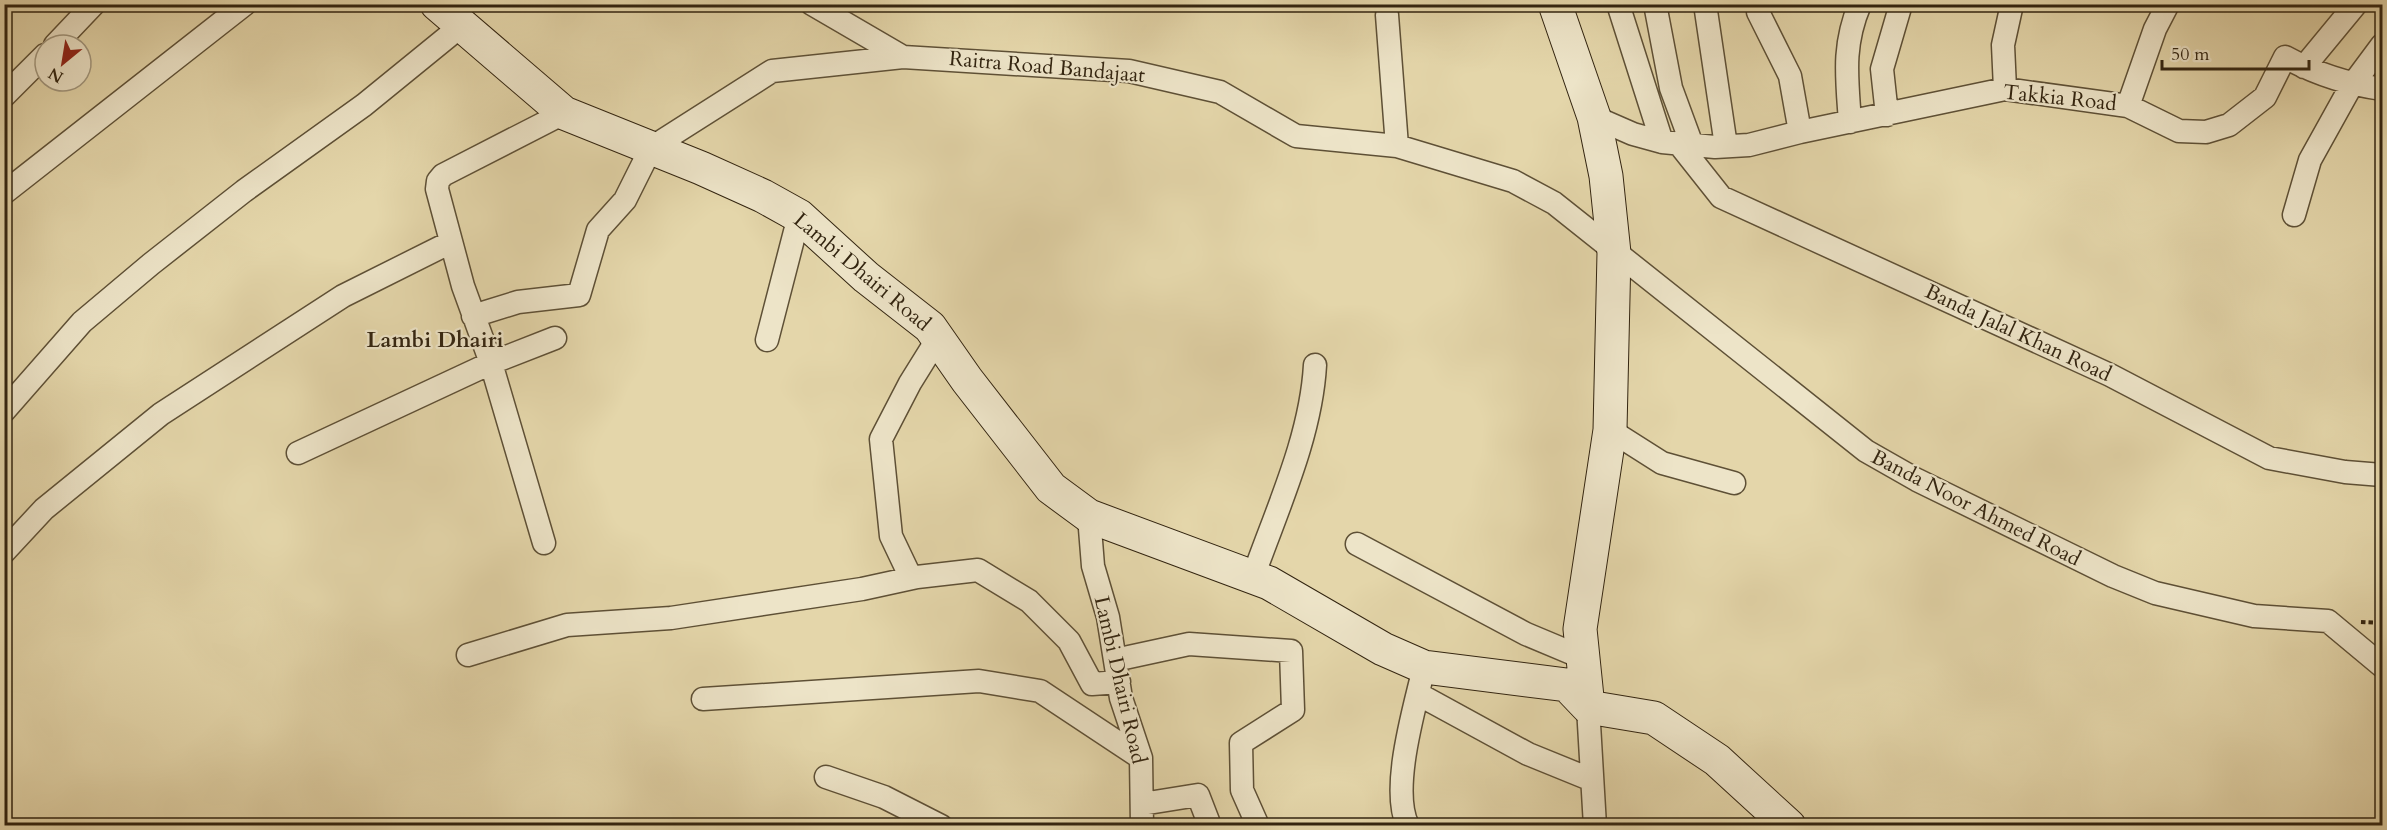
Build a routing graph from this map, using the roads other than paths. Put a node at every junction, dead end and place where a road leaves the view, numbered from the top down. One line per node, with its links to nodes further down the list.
1 (94, 4): 17 (street)
2 (245, 4): 36 (street)
3 (437, 4): 16 (street, Lambi Dhairi Road)
4 (812, 4): 19 (street, Raitra Road Bandajaat)
5 (1555, 4): 29 (street)
6 (1618, 4): 32 (street)
7 (1655, 4): 32 (street)
8 (1705, 4): 34 (street)
9 (1759, 4): 31 (street)
10 (1860, 4): 30 (street)
11 (1901, 4): 28 (street)
12 (2012, 4): 23 (street)
13 (2168, 4): 26 (street)
14 (2356, 4): 21 (street)
15 (1387, 15): 33 (street)
16 (461, 26): 27 (street, Lambi Dhairi Road); 47 (street)
17 (66, 33)
18 (2382, 45): 22 (street)
19 (903, 57): 33 (street, Raitra Road Bandajaat); 35 (street)
20 (33, 67): 25 (street)
21 (2304, 67): 22 (street, Takkia Road); 26 (street, Takkia Road)
22 (2354, 84): 24 (street, Takkia Road); 37 (street)
23 (2005, 89): 26 (street, Takkia Road); 28 (street, Takkia Road)
24 (2382, 89)
25 (4, 96)
26 (2128, 106)
27 (564, 112): 35 (street, Lambi Dhairi Road); 39 (street)
28 (1887, 115): 30 (street, Takkia Road)
29 (1594, 117): 32 (street, Takkia Road); 40 (street)
30 (1850, 122): 31 (street, Takkia Road)
31 (1800, 132): 34 (street, Takkia Road)
32 (1677, 144): 34 (street, Takkia Road); 50 (street, Banda Jalal Khan Road)
33 (1397, 146): 40 (street, Raitra Road Bandajaat)
34 (1726, 146)
35 (651, 148): 38 (street, Lambi Dhairi Road); 41 (street)
36 (4, 193)
37 (2294, 214)
38 (799, 216): 43 (street, Lambi Dhairi Road); 44 (street)
39 (451, 242): 41 (street); 55 (street)
40 (1614, 253): 48 (street); 60 (street, Banda Noor Ahmed Road)
41 (473, 316): 45 (street)
42 (555, 338): 45 (street)
43 (938, 338): 52 (street, Lambi Dhairi Road); 57 (street)
44 (767, 340)
45 (491, 363): 49 (street); 53 (street)
46 (1315, 365): 56 (street)
47 (4, 411)
48 (1610, 430): 51 (street); 59 (street)
49 (298, 453)
50 (2382, 475)
51 (1734, 483)
52 (1089, 516): 56 (street); 61 (street, Lambi Dhairi Road)
53 (544, 543)
54 (1358, 544): 59 (street)
55 (4, 552)
56 (1253, 577): 62 (street)
57 (911, 578): 58 (street); 61 (street)
58 (468, 655)
59 (1581, 657): 64 (street)
60 (2382, 666)
61 (1117, 671): 65 (street, Lambi Dhairi Road); 71 (street)
62 (1421, 681): 64 (street); 67 (street); 72 (street)
63 (703, 699): 65 (street)
64 (1588, 707): 67 (street); 74 (street)
65 (1141, 758): 68 (street, Lambi Dhairi Road)
66 (826, 777): 69 (street)
67 (1592, 780): 73 (street)
68 (1142, 815): 70 (street)
69 (941, 825)
70 (1210, 825)
71 (1258, 825)
72 (1408, 825)
73 (1595, 825)
74 (1789, 825)

